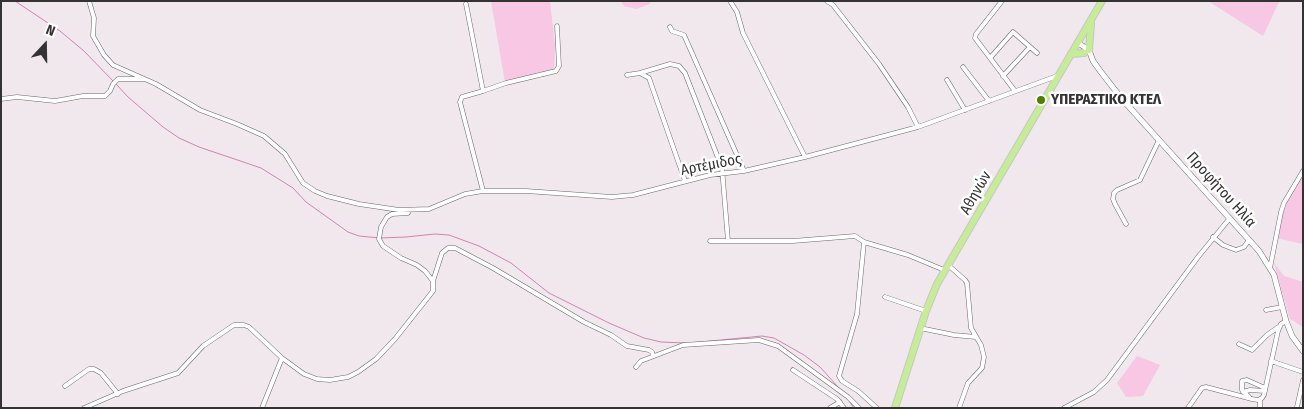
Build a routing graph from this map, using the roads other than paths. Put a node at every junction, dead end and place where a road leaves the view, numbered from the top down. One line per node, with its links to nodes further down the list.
1 (88, 1): 21 (street, Αρτέμιδος)
2 (730, 1): 30 (street)
3 (827, 1): 28 (street)
4 (1002, 1): 15 (street)
5 (1102, 1): 7 (main road, Αθηνών)
6 (466, 4): 23 (street)
7 (1091, 20): 10 (main road, Αθηνών); 12 (main road)
8 (557, 26): 23 (street)
9 (670, 27): 31 (street)
10 (1077, 45): 12 (street); 14 (main road, Αθηνών)
11 (1030, 46): 13 (street); 15 (street); 20 (street)
12 (1087, 52): 14 (main road); 29 (street, Προφήτου Ηλία)
13 (1037, 53)
14 (1071, 54): 19 (main road, Αθηνών)
15 (990, 58): 20 (street)
16 (963, 67): 26 (street)
17 (640, 73): 18 (street); 33 (street); 34 (street)
18 (627, 75)
19 (1058, 75): 24 (street, Αρτέμιδος); 44 (main road, Αθηνών)
20 (1003, 76): 24 (street)
21 (146, 79): 25 (street); 36 (street, Αρτέμιδος)
22 (947, 80): 27 (street)
23 (483, 91): 35 (street)
24 (1015, 91): 26 (street, Αρτέμιδος)
25 (1, 99)
26 (989, 101): 27 (street, Αρτέμιδος)
27 (965, 110): 28 (street, Αρτέμιδος)
28 (918, 127): 30 (street, Αρτέμιδος)
29 (1159, 140): 37 (street, Προφήτου Ηλία); 38 (street)
30 (804, 157): 31 (street, Αρτέμιδος)
31 (744, 170): 33 (street, Αρτέμιδος)
32 (1303, 171): 45 (street)
33 (723, 173): 34 (street, Αρτέμιδος); 42 (street)
34 (685, 181): 35 (street, Αρτέμιδος)
35 (483, 191): 36 (street, Αρτέμιδος)
36 (423, 210): 46 (street)
37 (1230, 218): 39 (street); 40 (street, Προφήτου Ηλία)
38 (1126, 224)
39 (1214, 238): 40 (street); 80 (street)
40 (1249, 240): 45 (street, Προφήτου Ηλία)
41 (710, 241): 42 (street)
42 (728, 241): 43 (street)
43 (864, 242): 44 (street); 78 (street)
44 (946, 267): 50 (main road, Αθηνών); 54 (street)
45 (1270, 268): 48 (street, Προφήτου Ηλία)
46 (434, 281): 57 (street); 58 (street)
47 (885, 297): 50 (street)
48 (1282, 307): 49 (street); 51 (street, Προφήτου Ηλία)
49 (1266, 310)
50 (926, 311): 53 (main road, Αθηνών)
51 (1286, 321): 52 (street); 56 (street, Προφήτου Ηλία)
52 (1280, 326): 55 (street); 59 (street)
53 (920, 328): 54 (street); 71 (main road, Αθηνών)
54 (976, 337): 79 (street)
55 (1239, 344)
56 (1303, 351)
57 (653, 356): 60 (street); 77 (street)
58 (282, 358): 67 (street); 74 (street)
59 (1271, 361): 62 (street); 65 (street)
60 (636, 367)
61 (793, 370): 70 (street)
62 (1303, 372)
63 (1303, 380): 72 (street)
64 (65, 386): 67 (street)
65 (1265, 390): 66 (street); 66 (street); 69 (street)
66 (1244, 392): 68 (street)
67 (118, 394): 73 (street)
68 (1252, 399): 69 (street); 81 (street)
69 (1260, 399): 82 (street)
70 (840, 402): 75 (street); 76 (street)
71 (898, 406)
72 (1297, 407)
73 (84, 408)
74 (262, 408)
75 (830, 408)
76 (844, 408)
77 (859, 408)
78 (877, 408)
79 (960, 408)
80 (1064, 408)
81 (1188, 408)
82 (1260, 408)

